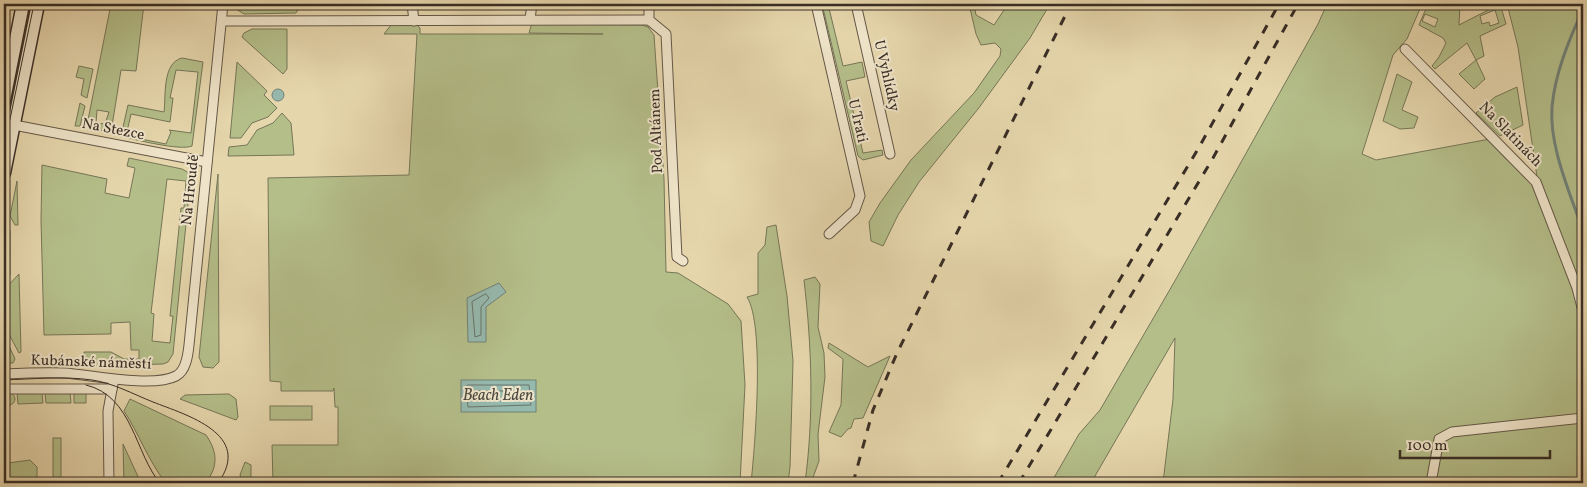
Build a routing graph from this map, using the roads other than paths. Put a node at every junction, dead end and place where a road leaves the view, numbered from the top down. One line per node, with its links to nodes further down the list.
1 (23, 4): 14 (main road)
2 (38, 4): 15 (main road)
3 (224, 4): 11 (street, Na Hroudě)
4 (412, 4): 12 (street)
5 (532, 4): 9 (street)
6 (649, 4): 10 (street)
7 (816, 4): 19 (street, U Trati)
8 (856, 4): 16 (street, U Vyhlídky)
9 (530, 19): 10 (street); 12 (street)
10 (649, 20): 20 (street, Pod Altánem)
11 (222, 21): 12 (street); 17 (street, Na Hroudě)
12 (414, 22)
13 (1406, 49): 21 (street, Na Slatinách)
14 (4, 100)
15 (14, 125): 17 (street, Na Stezce); 18 (main road)
16 (890, 154)
17 (207, 162): 24 (street, Na Hroudě)
18 (4, 173)
19 (829, 234)
20 (684, 261)
21 (1580, 284): 22 (street, Na Slatinách)
22 (1583, 311)
23 (4, 374): 25 (street, Kubánské náměstí)
24 (177, 376): 25 (street, Kubánské náměstí)
25 (114, 379): 27 (street)
26 (4, 389): 27 (street, Kubánské náměstí)
27 (112, 389): 29 (street)
28 (1583, 418): 30 (street)
29 (109, 483)
30 (1431, 483)

